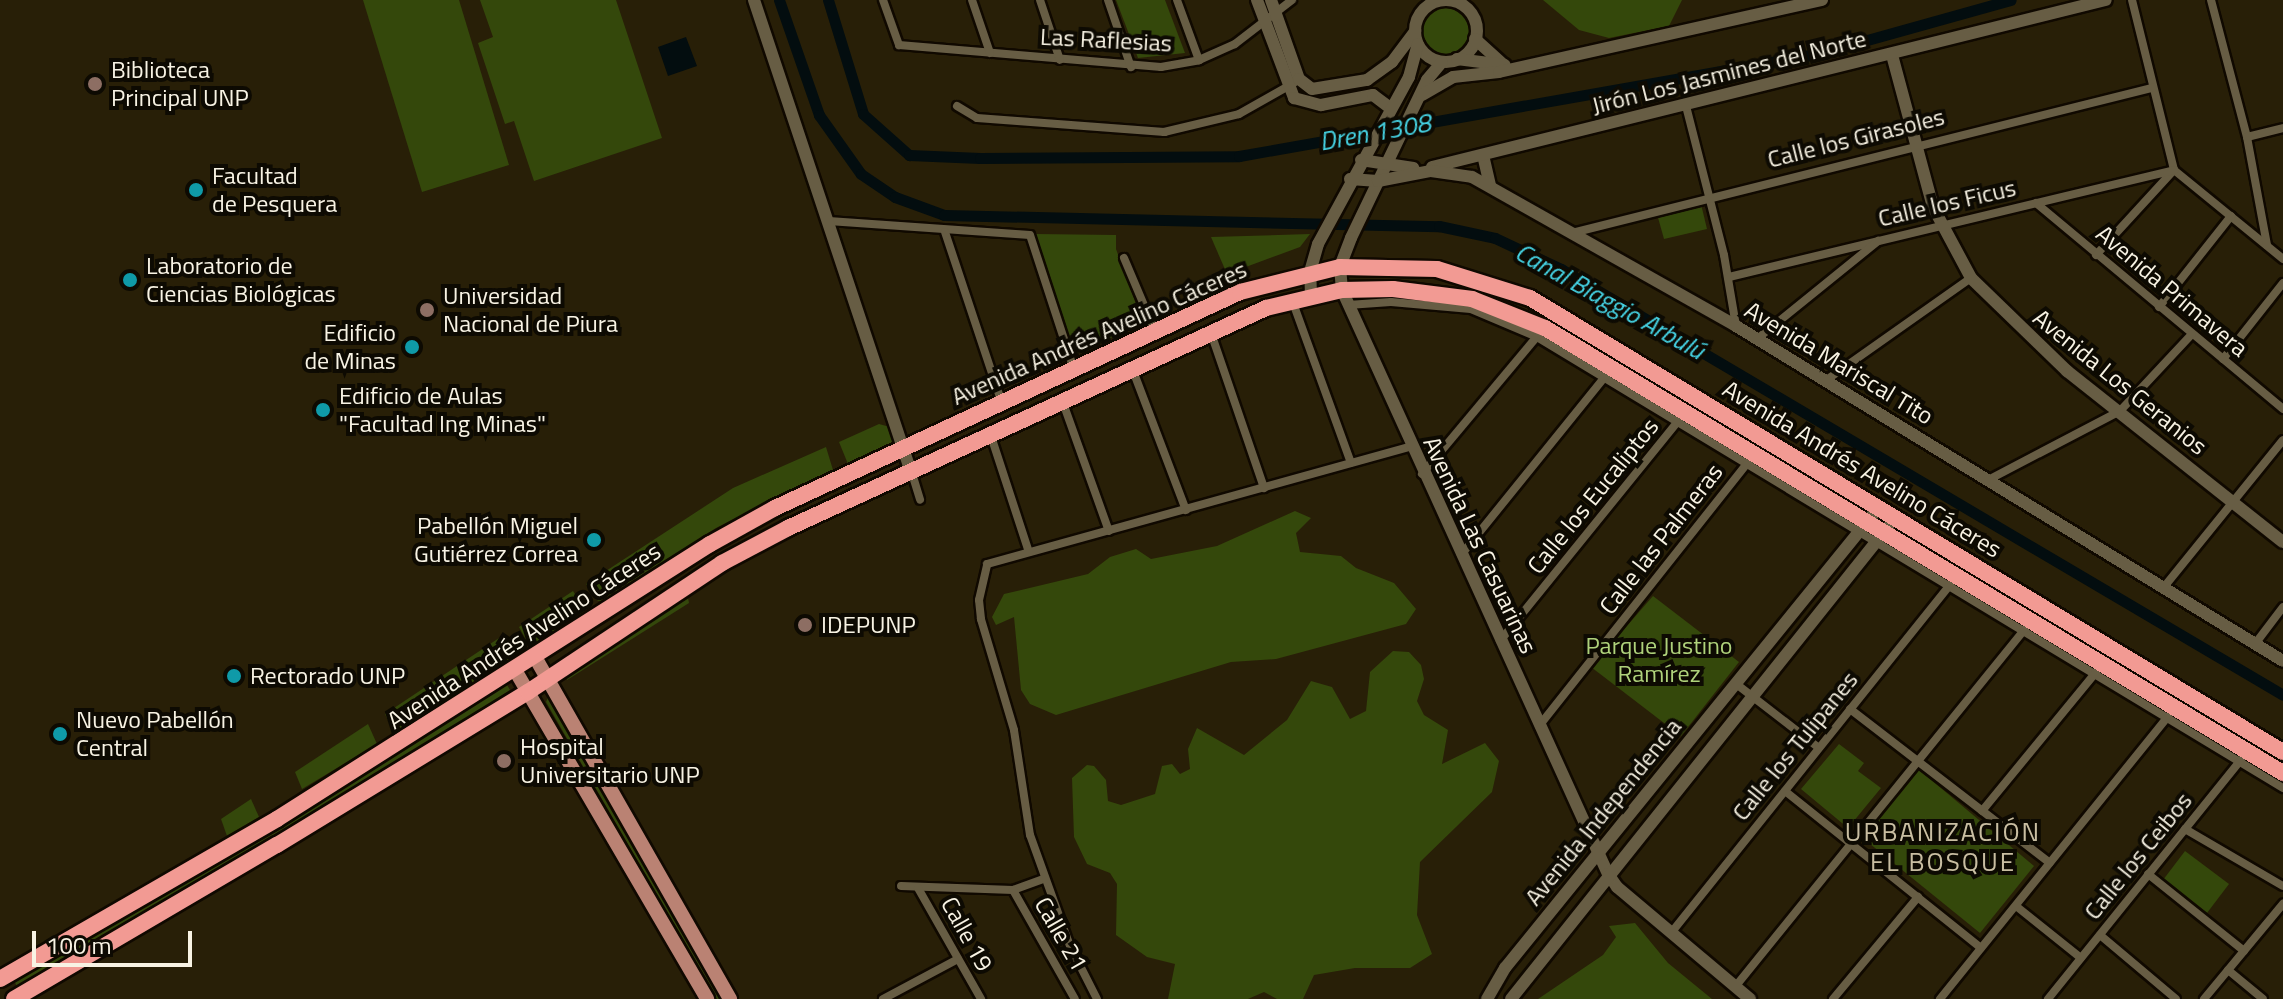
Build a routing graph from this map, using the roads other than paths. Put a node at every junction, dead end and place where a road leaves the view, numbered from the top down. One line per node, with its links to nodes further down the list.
1 (754, 0): 49 (street)
2 (883, 0): 21 (street, Las Raflesias)
3 (972, 0): 21 (street)
4 (1040, 0): 24 (street)
5 (1108, 0): 28 (street)
6 (1177, 0): 25 (street)
7 (1257, 0): 17 (street)
8 (1271, 0): 17 (street)
9 (1292, 0): 17 (street, Las Raflesias)
10 (1423, 0): 20 (street)
11 (1822, 0): 27 (street)
12 (2106, 0): 22 (street, Jirón Los Jasmines del Norte)
13 (2132, 0): 31 (street)
14 (2211, 0): 37 (street)
15 (1439, 1): 16 (street); 18 (street)
16 (1460, 2): 19 (street)
17 (1271, 20): 25 (street, Las Raflesias); 29 (street); 30 (street)
18 (1416, 38): 20 (street); 26 (street); 35 (street)
19 (1475, 39): 23 (street); 27 (street)
20 (1402, 51): 29 (street)
21 (990, 53): 24 (street, Las Raflesias)
22 (1892, 55): 34 (street, Jirón Los Jasmines del Norte); 38 (street, Avenida Los Geranios)
23 (1457, 59): 26 (street); 27 (street)
24 (1060, 60): 28 (street, Las Raflesias)
25 (1199, 60): 28 (street, Las Raflesias)
26 (1442, 62): 32 (street, Avenida Las Casuarinas)
27 (1508, 66): 32 (street)
28 (1131, 67)
29 (1299, 79): 30 (street)
30 (1287, 88): 33 (street); 35 (street)
31 (2152, 88): 38 (street, Calle los Girasoles); 42 (street)
32 (1420, 97): 41 (street, Avenida Las Casuarinas)
33 (957, 106)
34 (1686, 106): 39 (street, Jirón Los Jasmines del Norte); 46 (street)
35 (1389, 110): 40 (street)
36 (2283, 128): 37 (street)
37 (2247, 137): 54 (street)
38 (1916, 143): 46 (street, Calle los Girasoles); 50 (street, Avenida Los Geranios)
39 (1483, 155): 41 (street, Jirón Los Jasmines del Norte); 45 (street)
40 (1363, 157): 41 (street, Jirón Los Jasmines del Norte); 43 (street)
41 (1386, 163): 44 (street, Avenida Las Casuarinas)
42 (2174, 170): 47 (street, Calle los Ficus); 48 (street); 55 (street)
43 (1350, 179): 44 (street, Avenida Mariscal Tito); 59 (street)
44 (1378, 181): 45 (street, Avenida Mariscal Tito); 58 (street, Avenida Las Casuarinas)
45 (1490, 186): 52 (street, Avenida Mariscal Tito)
46 (1709, 194): 52 (street, Calle los Girasoles); 60 (street)
47 (2036, 203): 50 (street, Calle los Ficus); 55 (street, Avenida Primavera)
48 (2231, 216): 54 (street); 67 (street)
49 (829, 221): 51 (street); 88 (street)
50 (1939, 224): 53 (street, Calle los Ficus); 61 (street, Avenida Los Geranios)
51 (945, 232): 77 (street); 81 (street)
52 (1571, 233): 69 (street, Avenida Mariscal Tito)
53 (1880, 239): 60 (street, Calle los Ficus); 74 (street)
54 (2267, 246): 57 (street)
55 (2096, 255): 67 (street, Avenida Primavera)
56 (1124, 258): 70 (street)
57 (2283, 259)
58 (1340, 267): 59 (highway, Avenida Andrés Avelino Cáceres); 64 (street, Avenida Las Casuarinas); 65 (highway, Avenida Andrés Avelino Cáceres)
59 (1310, 272): 63 (street); 70 (highway, Avenida Andrés Avelino Cáceres)
60 (1729, 277): 69 (street)
61 (1971, 278): 79 (street); 83 (street, Avenida Los Geranios)
62 (2283, 283): 75 (street)
63 (1311, 295): 64 (highway, Avenida Andrés Avelino Cáceres); 66 (highway, Avenida Andrés Avelino Cáceres)
64 (1345, 298): 68 (highway, Avenida Andrés Avelino Cáceres); 87 (street, Avenida Las Casuarinas)
65 (1530, 298): 68 (highway); 98 (highway, Avenida Andrés Avelino Cáceres)
66 (1291, 299): 71 (highway, Avenida Andrés Avelino Cáceres); 90 (street)
67 (2159, 307): 73 (street, Avenida Primavera)
68 (1520, 322): 72 (highway, Avenida Andrés Avelino Cáceres)
69 (1736, 326): 74 (street, Avenida Mariscal Tito)
70 (1155, 331): 77 (highway, Avenida Andrés Avelino Cáceres)
71 (1210, 332): 76 (highway, Avenida Andrés Avelino Cáceres); 94 (street)
72 (1541, 332): 78 (highway, Avenida Andrés Avelino Cáceres); 92 (street)
73 (2192, 334): 75 (street, Avenida Primavera); 83 (street)
74 (1757, 339): 79 (street, Avenida Mariscal Tito)
75 (2223, 359): 82 (street, Avenida Primavera)
76 (1132, 367): 80 (highway, Avenida Andrés Avelino Cáceres); 97 (street)
77 (1074, 370): 81 (highway, Avenida Andrés Avelino Cáceres)
78 (1609, 373): 84 (highway, Avenida Andrés Avelino Cáceres); 103 (street)
79 (1825, 381): 93 (street, Avenida Mariscal Tito)
80 (1062, 400): 85 (highway, Avenida Andrés Avelino Cáceres); 100 (street)
81 (1002, 403): 88 (highway, Avenida Andrés Avelino Cáceres)
82 (2283, 409)
83 (2120, 411): 93 (street); 96 (street, Avenida Los Geranios)
84 (1682, 417): 89 (highway, Avenida Andrés Avelino Cáceres); 108 (street, Calle los Eucaliptos)
85 (990, 433): 91 (highway, Avenida Andrés Avelino Cáceres); 102 (street)
86 (2283, 440): 96 (street)
87 (1410, 447): 90 (street); 92 (street, Avenida Las Casuarinas)
88 (904, 448): 91 (street); 110 (highway, Avenida Andrés Avelino Cáceres)
89 (1751, 458): 98 (highway, Avenida Andrés Avelino Cáceres); 120 (street, Calle las Palmeras)
90 (1351, 463): 94 (street)
91 (910, 468): 95 (street); 114 (highway, Avenida Andrés Avelino Cáceres)
92 (1422, 475): 103 (street, Avenida Las Casuarinas)
93 (1990, 479): 105 (street, Avenida Mariscal Tito)
94 (1264, 488): 97 (street)
95 (920, 500)
96 (2231, 500): 101 (street, Avenida Los Geranios); 105 (street)
97 (1186, 510): 100 (street)
98 (1869, 518): 99 (highway, Avenida Andrés Avelino Cáceres); 115 (street, Avenida Independencia)
99 (1887, 529): 104 (street, Avenida Andrés Avelino Cáceres); 117 (street, Avenida Independencia); 121 (highway, Avenida Andrés Avelino Cáceres); 124 (highway, Avenida Andrés Avelino Cáceres)
100 (1109, 531): 102 (street)
101 (2283, 542)
102 (1028, 549): 136 (street)
103 (1460, 556): 108 (street, Avenida Las Casuarinas)
104 (1951, 584): 107 (street, Avenida Andrés Avelino Cáceres); 118 (street, Calle los Tulipanes)
105 (2164, 587): 109 (street, Avenida Mariscal Tito)
106 (2283, 607): 109 (street)
107 (2025, 629): 113 (street, Avenida Andrés Avelino Cáceres); 125 (street)
108 (1500, 641): 120 (street, Avenida Las Casuarinas)
109 (2255, 644): 111 (street, Avenida Mariscal Tito)
110 (535, 657): 112 (highway, Avenida Andrés Avelino Cáceres); 114 (main road)
111 (2283, 661)
112 (515, 670): 116 (main road); 151 (highway, Avenida Andrés Avelino Cáceres)
113 (2096, 672): 119 (street, Avenida Andrés Avelino Cáceres); 129 (street)
114 (548, 678): 116 (highway, Avenida Andrés Avelino Cáceres); 155 (main road)
115 (1735, 683): 117 (street); 132 (street, Avenida Independencia)
116 (528, 692): 153 (main road); 154 (highway, Avenida Andrés Avelino Cáceres)
117 (1752, 696): 122 (street); 134 (street, Avenida Independencia)
118 (1850, 709): 122 (street, Calle los Tulipanes); 125 (street)
119 (2168, 716): 124 (street, Avenida Andrés Avelino Cáceres); 133 (street)
120 (1539, 726): 132 (street, Avenida Las Casuarinas)
121 (2258, 737): 123 (highway, Avenida Andrés Avelino Cáceres); 124 (street, Calle los Ceibos)
122 (1819, 748): 128 (street, Calle los Tulipanes)
123 (2283, 752)
124 (2244, 757): 126 (highway, Avenida Andrés Avelino Cáceres); 127 (street, Avenida Andrés Avelino Cáceres); 130 (street, Calle los Ceibos)
125 (1918, 761): 129 (street); 131 (street)
126 (2283, 773)
127 (2283, 788)
128 (1785, 791): 131 (street); 144 (street, Calle los Tulipanes)
129 (1982, 811): 133 (street)
130 (2185, 829): 135 (street, Calle los Ceibos); 138 (street)
131 (1851, 844): 141 (street); 152 (street)
132 (1599, 853): 134 (street, Avenida Las Casuarinas); 160 (street, Avenida Independencia)
133 (2050, 863): 143 (street)
134 (1608, 874): 144 (street, Avenida Las Casuarinas); 161 (street, Avenida Independencia)
135 (2148, 874): 145 (street, Calle los Ceibos); 147 (street)
136 (1044, 879): 140 (street); 159 (street)
137 (901, 886): 139 (street)
138 (2283, 886)
139 (918, 888): 140 (street); 149 (street, Calle 19)
140 (1013, 890): 158 (street, Calle 21)
141 (1918, 897): 146 (street); 163 (street)
142 (2283, 904): 147 (street)
143 (2016, 906): 146 (street); 148 (street)
144 (1671, 933): 152 (street, Avenida Las Casuarinas)
145 (2100, 935): 148 (street, Calle los Ceibos); 166 (street)
146 (1981, 948): 164 (street)
147 (2244, 951): 150 (street)
148 (2081, 958): 165 (street, Calle los Ceibos)
149 (958, 959): 156 (street); 157 (street, Calle 19)
150 (2228, 970): 167 (street); 168 (street)
151 (0, 979)
152 (1735, 987): 162 (street, Avenida Las Casuarinas)
153 (704, 998)
154 (14, 999)
155 (730, 999)
156 (883, 999)
157 (981, 999)
158 (1075, 999)
159 (1097, 999)
160 (1487, 999)
161 (1511, 999)
162 (1750, 999)
163 (1833, 999)
164 (1940, 999)
165 (2048, 999)
166 (2176, 999)
167 (2204, 999)
168 (2263, 999)

